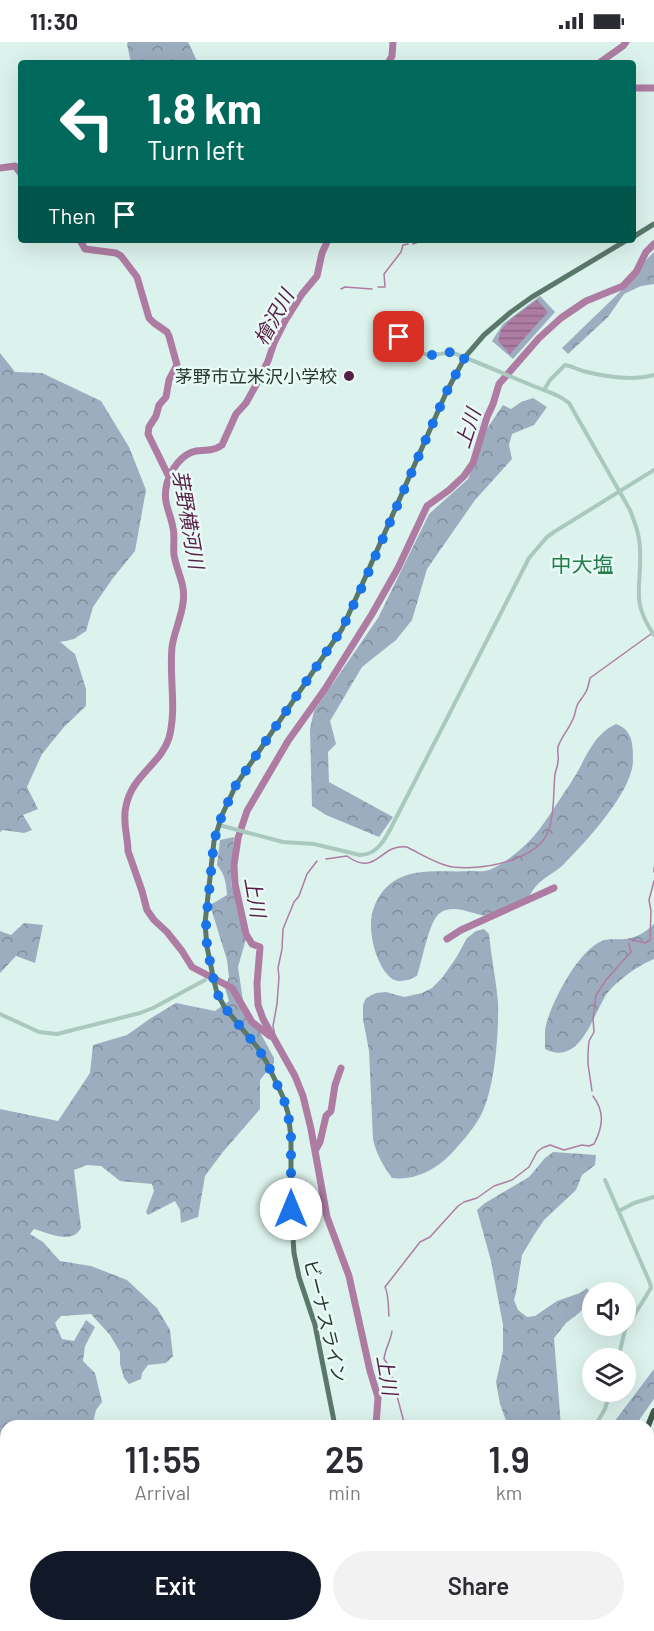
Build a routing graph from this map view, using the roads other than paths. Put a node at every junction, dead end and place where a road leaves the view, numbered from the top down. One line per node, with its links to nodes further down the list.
1 (654, 224): 2 (main road)
2 (636, 235)
3 (622, 243): 5 (main road, ビーナスライン)
4 (391, 333): 5 (street)
5 (465, 357): 7 (street); 11 (main road, ビーナスライン)
6 (654, 375): 7 (street)
7 (544, 390): 9 (street)
8 (654, 470): 9 (street)
9 (620, 491): 10 (street); 11 (street)
10 (654, 635)
11 (221, 826): 20 (main road, ビーナスライン)
12 (205, 980): 13 (street)
13 (0, 1014)
14 (605, 1180): 16 (street)
15 (654, 1197): 16 (street)
16 (619, 1211): 17 (street)
17 (653, 1288): 18 (street)
18 (621, 1348)
19 (607, 1402): 21 (street)
20 (334, 1420)
21 (599, 1420)

